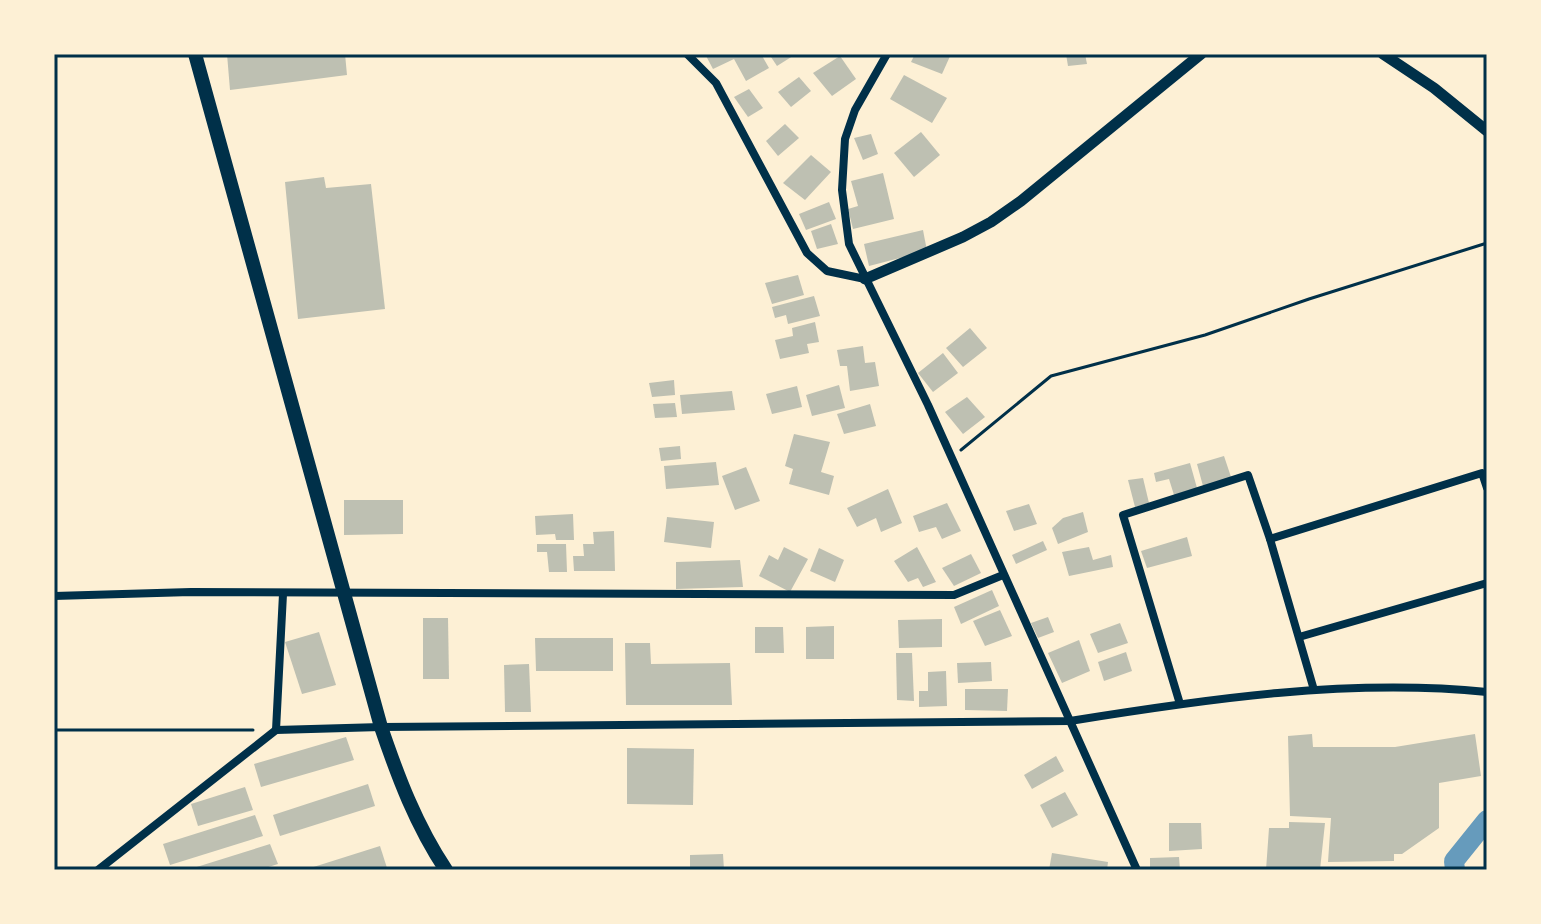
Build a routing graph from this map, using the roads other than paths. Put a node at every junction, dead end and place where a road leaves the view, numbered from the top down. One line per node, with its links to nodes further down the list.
1 (195, 54): 13 (main road)
2 (687, 54): 7 (street)
3 (887, 54): 7 (street)
4 (1201, 54): 7 (street)
5 (1383, 54): 6 (street)
6 (1487, 131)
7 (865, 279): 10 (street)
8 (1487, 488): 9 (street)
9 (1270, 539): 15 (street); 18 (street)
10 (1003, 575): 13 (street); 19 (street)
11 (1487, 583): 15 (street)
12 (283, 594): 13 (street); 14 (street); 21 (street)
13 (345, 594): 20 (main road)
14 (54, 596)
15 (1299, 637): 16 (street)
16 (1314, 690): 17 (street); 18 (street)
17 (1487, 692)
18 (1180, 704): 19 (street)
19 (1070, 721): 20 (street); 24 (street)
20 (381, 727): 21 (street); 23 (main road)
21 (276, 730): 22 (street)
22 (98, 870)
23 (446, 870)
24 (1137, 870)

